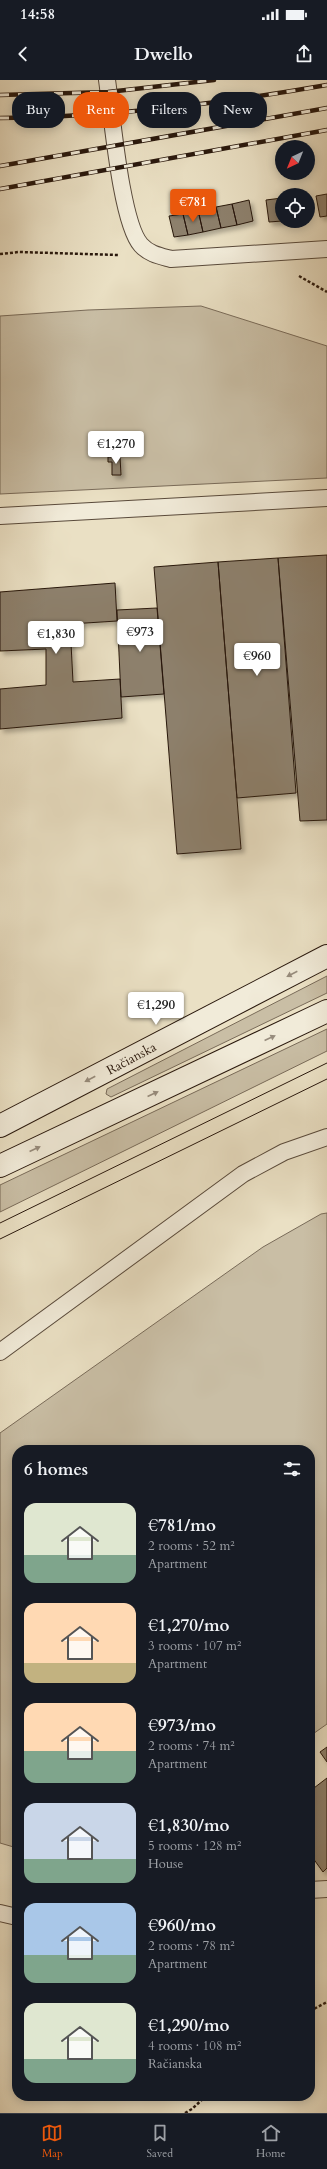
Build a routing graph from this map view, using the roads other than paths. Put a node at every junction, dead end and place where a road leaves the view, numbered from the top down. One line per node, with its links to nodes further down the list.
1 (107, 80): 2 (lane)
2 (327, 249)
3 (327, 498): 4 (lane)
4 (0, 516)
5 (327, 956): 7 (main road, Račianska, one-way to 7)
6 (327, 1012): 9 (main road, one-way to 6)
7 (0, 1126)
8 (327, 1137): 10 (lane)
9 (0, 1166)
10 (0, 1352)
11 (327, 1889): 12 (lane)
12 (315, 1890)
13 (0, 1913): 14 (lane)
14 (12, 1916)

